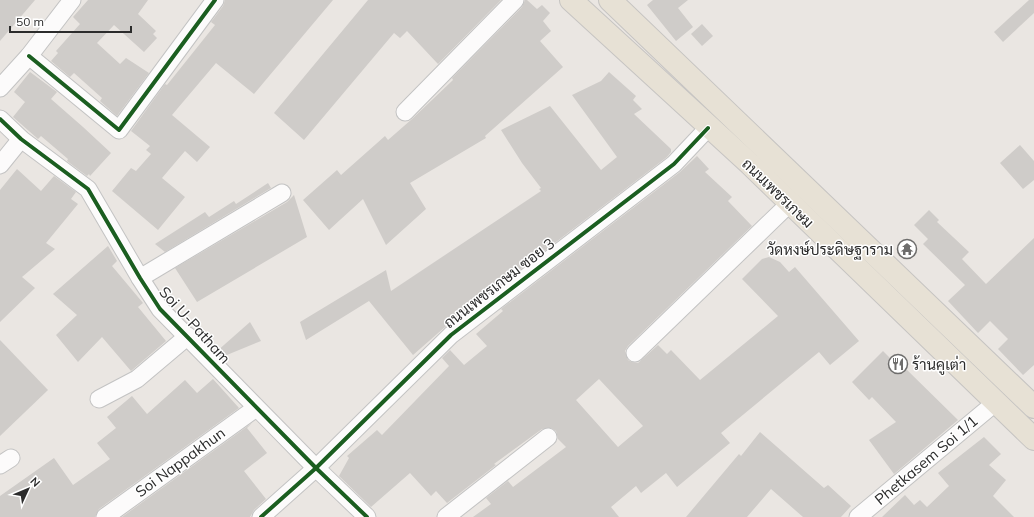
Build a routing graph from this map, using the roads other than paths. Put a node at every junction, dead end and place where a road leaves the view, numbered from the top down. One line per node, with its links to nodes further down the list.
1 (72, 0): 6 (street)
2 (215, 0): 6 (street)
3 (515, 0): 8 (street)
4 (571, 0): 10 (main road, ถนนเพชรเกษม)
5 (610, 0): 12 (main road, ถนนเพชรเกษม)
6 (29, 56): 7 (street)
7 (0, 88)
8 (405, 112)
9 (0, 119): 11 (street, Soi U-Patham)
10 (708, 128): 13 (main road, ถนนเพชรเกษม); 26 (street, ถนนเพชรเกษม ซอย 3)
11 (21, 140): 14 (street); 17 (street, Soi U-Patham)
12 (768, 150): 13 (main road); 22 (main road, ถนนเพชรเกษม)
13 (750, 164): 16 (main road, ถนนเพชรเกษม)
14 (0, 165)
15 (282, 193): 17 (street)
16 (789, 204): 19 (street); 21 (main road, ถนนเพชรเกษม)
17 (140, 278): 18 (street, Soi U-Patham)
18 (188, 336): 20 (street); 23 (street, Soi U-Patham)
19 (635, 353)
20 (99, 399)
21 (995, 403): 25 (main road, ถนนเพชรเกษม); 31 (street, Phetkasem Soi 1/1)
22 (1034, 406)
23 (256, 408): 26 (street, Soi U-Patham); 27 (street, Soi Nappakhun)
24 (548, 438): 30 (street)
25 (1034, 439)
26 (316, 468): 28 (street, ถนนเพชรเกษม ซอย 3); 29 (street, Soi U-Patham)
27 (105, 517)
28 (260, 517)
29 (365, 517)
30 (446, 517)
31 (858, 517)

